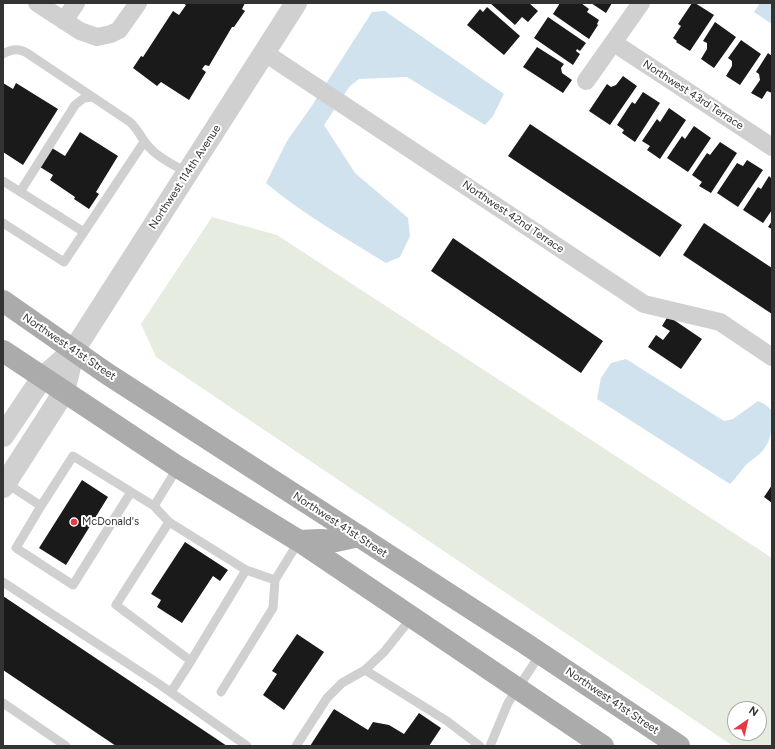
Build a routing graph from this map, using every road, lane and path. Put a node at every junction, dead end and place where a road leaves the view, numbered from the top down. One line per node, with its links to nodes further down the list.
1 (37, 3): 6 (street)
2 (76, 3): 6 (street)
3 (138, 3): 6 (street)
4 (296, 3): 8 (street, Northwest 114th Avenue)
5 (641, 3): 7 (street)
6 (64, 21)
7 (614, 43): 10 (street); 13 (street, Northwest 43rd Terrace)
8 (265, 53): 14 (street, Northwest 114th Avenue); 22 (street, Northwest 42nd Terrace)
9 (3, 54): 11 (lane)
10 (586, 81)
11 (93, 97): 12 (lane); 16 (lane)
12 (144, 142): 14 (lane); 18 (lane)
13 (772, 146)
14 (188, 173): 20 (street, Northwest 114th Avenue)
15 (3, 181): 16 (lane)
16 (20, 192): 18 (lane)
17 (3, 223): 18 (lane)
18 (84, 232)
19 (3, 301): 20 (main road, Northwest 41st Street)
20 (74, 350): 23 (street, Northwest 114th Avenue); 24 (street, Northwest 114th Avenue); 32 (main road, Northwest 41st Street)
21 (3, 352): 23 (main road)
22 (772, 357)
23 (42, 378): 24 (main road); 25 (street, Northwest 114th Avenue)
24 (64, 392): 26 (main road); 27 (street, Northwest 114th Avenue)
25 (3, 436)
26 (178, 467): 30 (lane); 33 (main road)
27 (4, 485): 29 (lane)
28 (131, 492): 29 (lane); 29 (lane); 30 (lane)
29 (41, 506)
30 (154, 506): 31 (lane)
31 (169, 522): 34 (lane); 39 (lane)
32 (359, 536): 33 (main road); 38 (main road, Northwest 41st Street)
33 (299, 541): 35 (lane); 37 (main road)
34 (246, 570): 35 (lane); 39 (lane)
35 (275, 580): 43 (lane)
36 (3, 582): 42 (lane)
37 (412, 617): 40 (lane); 41 (main road)
38 (541, 653): 41 (lane); 51 (main road, Northwest 41st Street)
39 (191, 661): 42 (lane)
40 (365, 670): 47 (lane); 48 (lane)
41 (518, 688): 49 (lane); 50 (main road)
42 (171, 692): 46 (lane)
43 (221, 692)
44 (3, 703): 45 (lane)
45 (66, 746)
46 (247, 746)
47 (296, 746)
48 (480, 746)
49 (490, 746)
50 (603, 746)
51 (679, 746)

